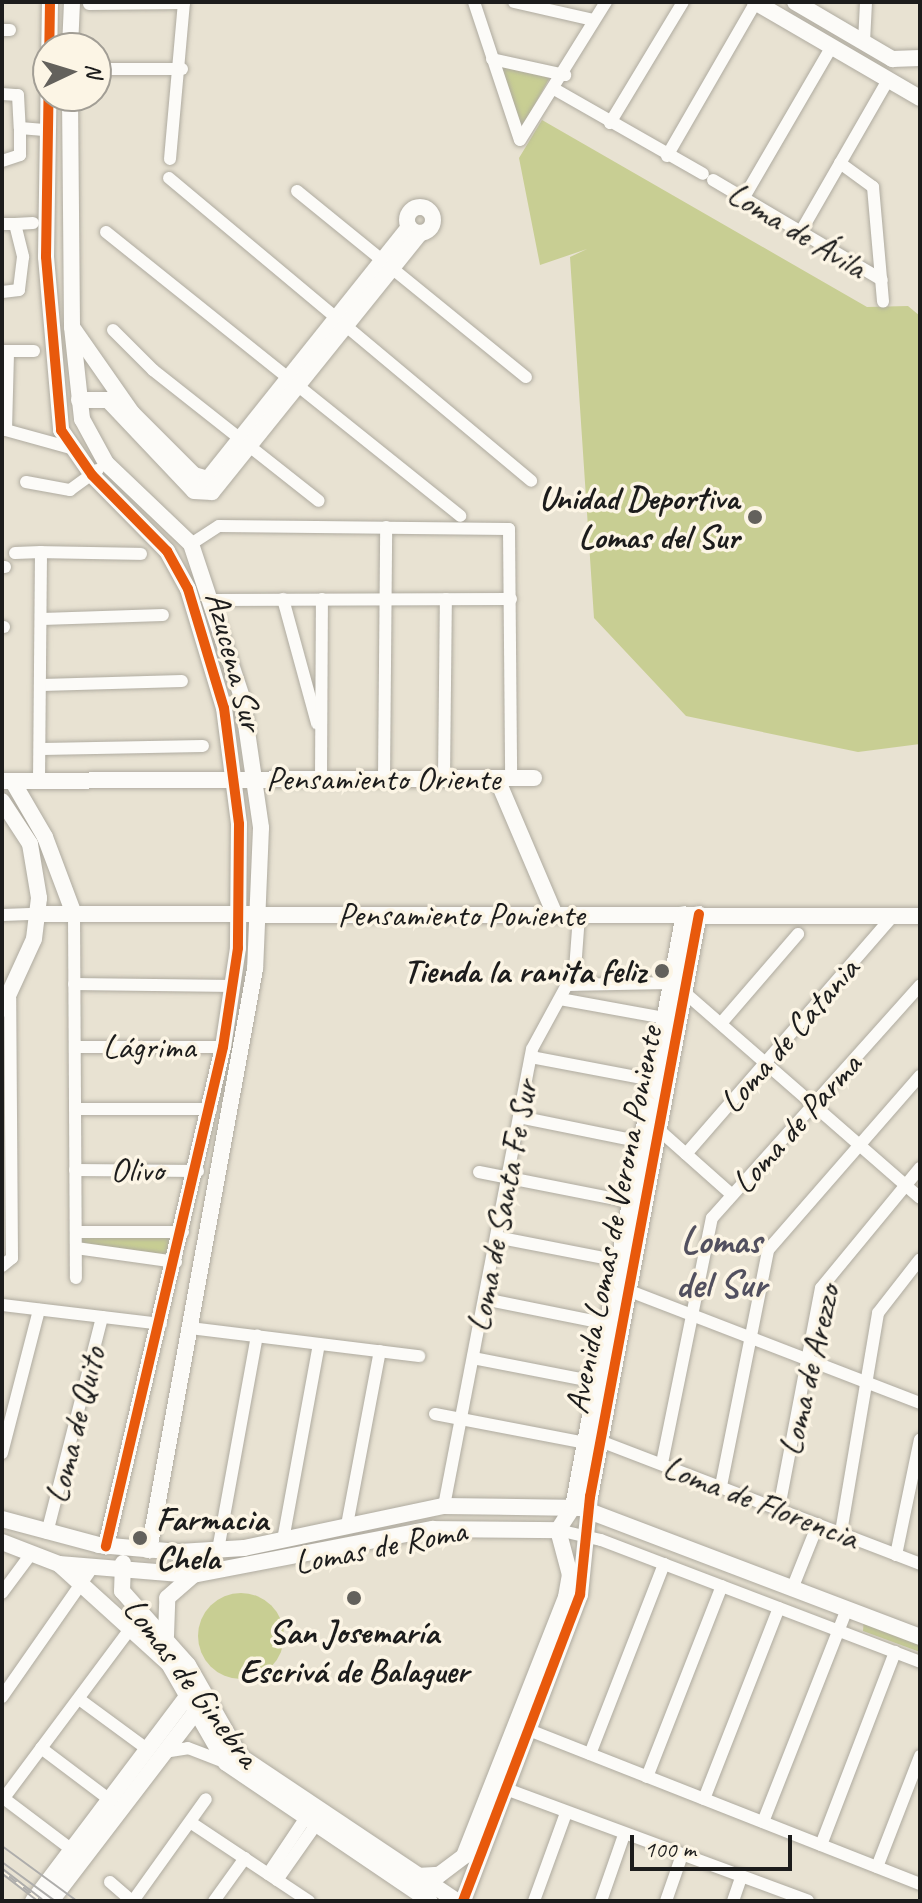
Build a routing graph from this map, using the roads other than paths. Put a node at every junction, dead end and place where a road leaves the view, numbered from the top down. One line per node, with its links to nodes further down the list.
1 (184, 2): 8 (street); 20 (street)
2 (474, 2): 18 (street)
3 (514, 2): 12 (street)
4 (606, 2): 12 (street)
5 (683, 2): 27 (street)
6 (755, 2): 13 (street); 30 (street)
7 (866, 2): 15 (street)
8 (89, 4)
9 (47, 5): 11 (street); 29 (street, Azucena Sur)
10 (800, 5): 13 (street); 15 (street)
11 (71, 10): 14 (street)
12 (594, 20): 21 (street)
13 (792, 26): 16 (street)
14 (70, 32)
15 (864, 42): 17 (street)
16 (831, 48): 22 (street); 36 (street)
17 (920, 58)
18 (492, 59): 21 (street); 23 (street)
19 (112, 69): 20 (street)
20 (182, 69): 31 (street)
21 (565, 75): 23 (street)
22 (888, 80): 25 (street); 33 (street)
23 (556, 90): 27 (street, Loma de Ávila)
24 (2, 94): 28 (street)
25 (920, 98)
26 (70, 112): 52 (street)
27 (610, 123): 30 (street, Loma de Ávila)
28 (20, 128): 29 (street); 32 (street)
29 (44, 130): 43 (street, Azucena Sur)
30 (667, 156): 36 (street, Loma de Ávila)
31 (170, 159)
32 (2, 161)
33 (840, 163): 41 (street); 45 (street)
34 (169, 178): 50 (street)
35 (297, 191): 44 (street)
36 (743, 199): 41 (street, Loma de Ávila)
37 (33, 223): 38 (street)
38 (9, 224): 42 (street)
39 (415, 230): 44 (street)
40 (106, 232): 57 (street)
41 (800, 233): 45 (street, Loma de Ávila)
42 (23, 257): 43 (street); 46 (street)
43 (46, 257): 51 (street, Azucena Sur)
44 (386, 262): 50 (street); 56 (street)
45 (882, 280): 49 (street)
46 (19, 290): 47 (street); 48 (street)
47 (35, 290)
48 (2, 292)
49 (883, 302)
50 (341, 322): 57 (street); 64 (street)
51 (50, 324): 52 (street); 61 (street, Azucena Sur)
52 (72, 327): 58 (street); 60 (street)
53 (113, 330): 60 (street)
54 (5, 351): 55 (street); 59 (street)
55 (34, 351)
56 (526, 377)
57 (295, 383): 60 (street); 67 (street)
58 (79, 400): 60 (street); 62 (street)
59 (4, 430): 61 (street)
60 (248, 444): 66 (street)
61 (71, 448): 63 (street, Azucena Sur)
62 (106, 463): 63 (street); 69 (street)
63 (92, 475): 65 (street); 91 (street, Azucena Sur)
64 (531, 481)
65 (26, 482)
66 (319, 501)
67 (460, 516)
68 (386, 527): 69 (street); 73 (street); 77 (street)
69 (191, 544): 78 (street)
70 (41, 552): 71 (street); 72 (street); 80 (street)
71 (15, 553)
72 (141, 554)
73 (387, 596): 75 (street); 76 (street); 89 (street)
74 (283, 599): 75 (street); 78 (street); 83 (street)
75 (322, 599): 83 (street)
76 (446, 599): 77 (street); 90 (street)
77 (511, 599): 86 (street)
78 (213, 600): 92 (street)
79 (163, 615): 80 (street)
80 (42, 619): 82 (street)
81 (182, 681): 82 (street)
82 (42, 685): 85 (street)
83 (322, 738): 88 (street)
84 (203, 746): 85 (street)
85 (42, 749): 94 (street)
86 (504, 778): 87 (street, Pensamiento Oriente); 90 (street, Pensamiento Oriente); 100 (street)
87 (534, 778)
88 (321, 779): 89 (street, Pensamiento Oriente); 92 (street, Pensamiento Oriente)
89 (384, 779): 90 (street, Pensamiento Oriente)
90 (444, 779)
91 (236, 780): 92 (street, Pensamiento Oriente); 94 (street, Pensamiento Oriente); 102 (street, Azucena Sur)
92 (256, 780): 103 (street)
93 (7, 781): 94 (street, Pensamiento Oriente); 97 (street)
94 (39, 782)
95 (2, 801): 96 (street)
96 (37, 914): 97 (street, Pensamiento Poniente); 99 (street, Pensamiento Poniente); 113 (street)
97 (74, 914): 102 (street, Pensamiento Poniente); 107 (street)
98 (692, 914): 101 (street, Pensamiento Poniente); 104 (street, Pensamiento Poniente); 111 (street, Avenida Lomas de Verona Poniente)
99 (2, 915)
100 (555, 915): 101 (street, Pensamiento Poniente); 103 (street, Pensamiento Poniente)
101 (579, 915): 108 (street, Loma de Santa Fe Sur)
102 (239, 916): 103 (street, Pensamiento Poniente); 110 (street, Azucena Sur)
103 (260, 916): 156 (street)
104 (893, 916): 105 (street, Pensamiento Poniente); 119 (street, Loma de Catania)
105 (920, 916)
106 (798, 934): 115 (street)
107 (74, 984): 110 (street); 116 (street)
108 (567, 985): 111 (street); 112 (street, Loma de Santa Fe Sur)
109 (920, 985): 122 (street, Loma de Parma)
110 (234, 986): 117 (street, Azucena Sur)
111 (678, 988): 114 (street, Avenida Lomas de Verona Poniente); 115 (street); 126 (street, Avenida Lomas de Verona Poniente)
112 (560, 999): 114 (street); 118 (street, Loma de Santa Fe Sur)
113 (6, 1003): 146 (street)
114 (665, 1018): 121 (street, Avenida Lomas de Verona Poniente)
115 (723, 1021): 119 (street)
116 (75, 1047): 117 (street, Lágrima); 123 (street)
117 (223, 1047): 124 (street, Azucena Sur)
118 (531, 1057): 121 (street); 125 (street, Loma de Santa Fe Sur)
119 (768, 1061): 122 (street); 129 (street, Loma de Catania)
120 (920, 1076): 128 (street)
121 (653, 1080): 127 (street, Avenida Lomas de Verona Poniente)
122 (815, 1102): 128 (street); 136 (street, Loma de Parma)
123 (75, 1109): 124 (street); 131 (street)
124 (211, 1109): 132 (street, Azucena Sur)
125 (519, 1117): 127 (street); 134 (street, Loma de Santa Fe Sur)
126 (659, 1130): 129 (street); 148 (street, Avenida Lomas de Verona Poniente)
127 (642, 1142): 138 (street, Avenida Lomas de Verona Poniente)
128 (861, 1143): 135 (street); 157 (street)
129 (686, 1154): 136 (street)
130 (920, 1168): 135 (street, Loma de Arezzo)
131 (75, 1170): 132 (street, Olivo); 139 (street)
132 (198, 1171): 140 (street, Azucena Sur)
133 (479, 1172): 134 (street)
134 (507, 1177): 138 (street); 141 (street, Loma de Santa Fe Sur)
135 (906, 1184): 137 (street); 163 (street, Loma de Arezzo)
136 (731, 1194): 152 (street, Loma de Parma)
137 (920, 1198)
138 (630, 1202): 144 (street, Avenida Lomas de Verona Poniente)
139 (76, 1232): 140 (street); 142 (street)
140 (183, 1232): 145 (street, Azucena Sur)
141 (496, 1237): 144 (street); 149 (street, Loma de Santa Fe Sur)
142 (76, 1248): 145 (street); 147 (street)
143 (920, 1259): 165 (street)
144 (619, 1261): 148 (street, Avenida Lomas de Verona Poniente)
145 (176, 1262): 154 (street, Azucena Sur)
146 (6, 1266)
147 (76, 1278)
148 (622, 1288): 152 (street); 155 (street, Avenida Lomas de Verona Poniente); 170 (street, Avenida Lomas de Verona Poniente)
149 (484, 1299): 155 (street); 162 (street, Loma de Santa Fe Sur)
150 (2, 1305): 151 (street)
151 (39, 1310): 153 (street); 171 (street)
152 (690, 1312): 157 (street); 172 (street, Loma de Parma)
153 (102, 1317): 154 (street); 183 (street, Loma de Quito)
154 (161, 1324): 187 (street, Azucena Sur)
155 (608, 1324): 164 (street, Avenida Lomas de Verona Poniente)
156 (190, 1328): 158 (street); 189 (street)
157 (749, 1335): 163 (street); 173 (street)
158 (257, 1336): 159 (street); 190 (street)
159 (319, 1344): 160 (street); 185 (street)
160 (380, 1351): 161 (street); 179 (street)
161 (419, 1356)
162 (473, 1358): 164 (street); 168 (street, Loma de Santa Fe Sur)
163 (808, 1358): 165 (street); 175 (street, Loma de Arezzo)
164 (597, 1382): 170 (street, Avenida Lomas de Verona Poniente)
165 (868, 1382): 166 (street); 182 (street)
166 (920, 1403)
167 (435, 1414): 168 (street, Loma de Florencia)
168 (461, 1419): 170 (street, Loma de Florencia); 174 (street, Loma de Santa Fe Sur)
169 (920, 1439): 192 (street)
170 (593, 1442): 172 (street, Loma de Florencia); 176 (street, Avenida Lomas de Verona Poniente)
171 (2, 1453)
172 (662, 1463): 173 (street, Loma de Florencia)
173 (721, 1486): 175 (street, Loma de Florencia)
174 (444, 1506): 176 (street, Lomas de Roma); 179 (street, Lomas de Roma)
175 (779, 1508): 178 (street, Loma de Florencia)
176 (581, 1509): 181 (street, Avenida Lomas de Verona Poniente); 184 (street, Avenida Lomas de Verona Poniente); 201 (street, Lomas de Roma)
177 (2, 1519): 180 (street, Lomas de Roma)
178 (818, 1524): 182 (street, Loma de Florencia); 201 (street)
179 (347, 1525): 185 (street, Lomas de Roma)
180 (25, 1527): 183 (street, Lomas de Roma); 186 (street, Lomas de Roma)
181 (558, 1530): 184 (street, Lomas de Roma); 198 (street, Lomas de Roma); 236 (street)
182 (841, 1532): 192 (street, Loma de Florencia)
183 (47, 1533): 187 (street, Lomas de Roma)
184 (586, 1536): 194 (street, Lomas de Roma); 214 (street, Avenida Lomas de Verona Poniente)
185 (283, 1540): 190 (street, Lomas de Roma)
186 (7, 1544): 191 (street, Lomas de Roma)
187 (106, 1546): 188 (street, Lomas de Roma)
188 (125, 1548): 189 (street, Lomas de Roma); 197 (street, Lomas de Ginebra)
189 (149, 1550): 190 (street, Lomas de Roma)
190 (218, 1550)
191 (31, 1554): 193 (street, Lomas de Roma); 202 (street)
192 (896, 1555): 195 (street, Loma de Florencia)
193 (59, 1564): 196 (street, Lomas de Roma); 199 (street)
194 (664, 1564): 200 (street, Lomas de Roma); 217 (street)
195 (920, 1564)
196 (92, 1568): 197 (street, Lomas de Roma); 199 (street)
197 (122, 1571): 198 (street, Lomas de Roma); 207 (street, Lomas de Ginebra)
198 (193, 1575): 207 (street)
199 (85, 1585): 205 (street); 212 (street)
200 (722, 1586): 203 (street, Lomas de Roma); 220 (street)
201 (792, 1589): 204 (street, Lomas de Roma)
202 (2, 1593)
203 (779, 1608): 206 (street, Lomas de Roma); 224 (street)
204 (847, 1609): 206 (street); 208 (street, Lomas de Roma)
205 (133, 1625): 211 (street); 213 (street)
206 (838, 1631): 209 (street, Lomas de Roma); 229 (street)
207 (166, 1636): 211 (street, Lomas de Ginebra)
208 (920, 1637)
209 (895, 1652): 210 (street, Lomas de Roma); 232 (street)
210 (920, 1662)
211 (199, 1695): 216 (street); 219 (street); 236 (street, Lomas de Ginebra)
212 (2, 1697)
213 (79, 1699): 215 (street); 216 (street)
214 (529, 1730): 217 (street); 221 (street, Avenida Lomas de Verona Poniente)
215 (41, 1748): 222 (street); 225 (street)
216 (156, 1751): 219 (street); 225 (street); 231 (street)
217 (590, 1754): 220 (street)
218 (920, 1756): 235 (street)
219 (226, 1763): 228 (street)
220 (647, 1777): 224 (street)
221 (506, 1789): 226 (street); 248 (street, Avenida Lomas de Verona Poniente)
222 (3, 1798): 231 (street)
223 (206, 1799): 227 (street)
224 (704, 1799): 229 (street)
225 (110, 1800): 231 (street)
226 (566, 1813): 230 (street); 249 (street)
227 (190, 1822): 233 (street); 244 (street)
228 (310, 1822): 237 (street); 247 (street)
229 (763, 1822): 232 (street)
230 (624, 1835): 234 (street); 250 (street)
231 (82, 1845): 242 (street); 243 (street)
232 (821, 1845): 235 (street)
233 (245, 1858): 237 (street); 245 (street)
234 (681, 1858): 238 (street); 251 (street)
235 (877, 1867): 240 (street)
236 (414, 1876): 248 (street, Lomas de Ginebra)
237 (272, 1877): 241 (street)
238 (740, 1881): 252 (street); 253 (street)
239 (110, 1882): 244 (street)
240 (920, 1884)
241 (291, 1896): 246 (street)
242 (33, 1901)
243 (51, 1901)
244 (133, 1901)
245 (214, 1901)
246 (309, 1901)
247 (430, 1901)
248 (460, 1901)
249 (534, 1901)
250 (601, 1901)
251 (666, 1901)
252 (733, 1901)
253 (806, 1901)

